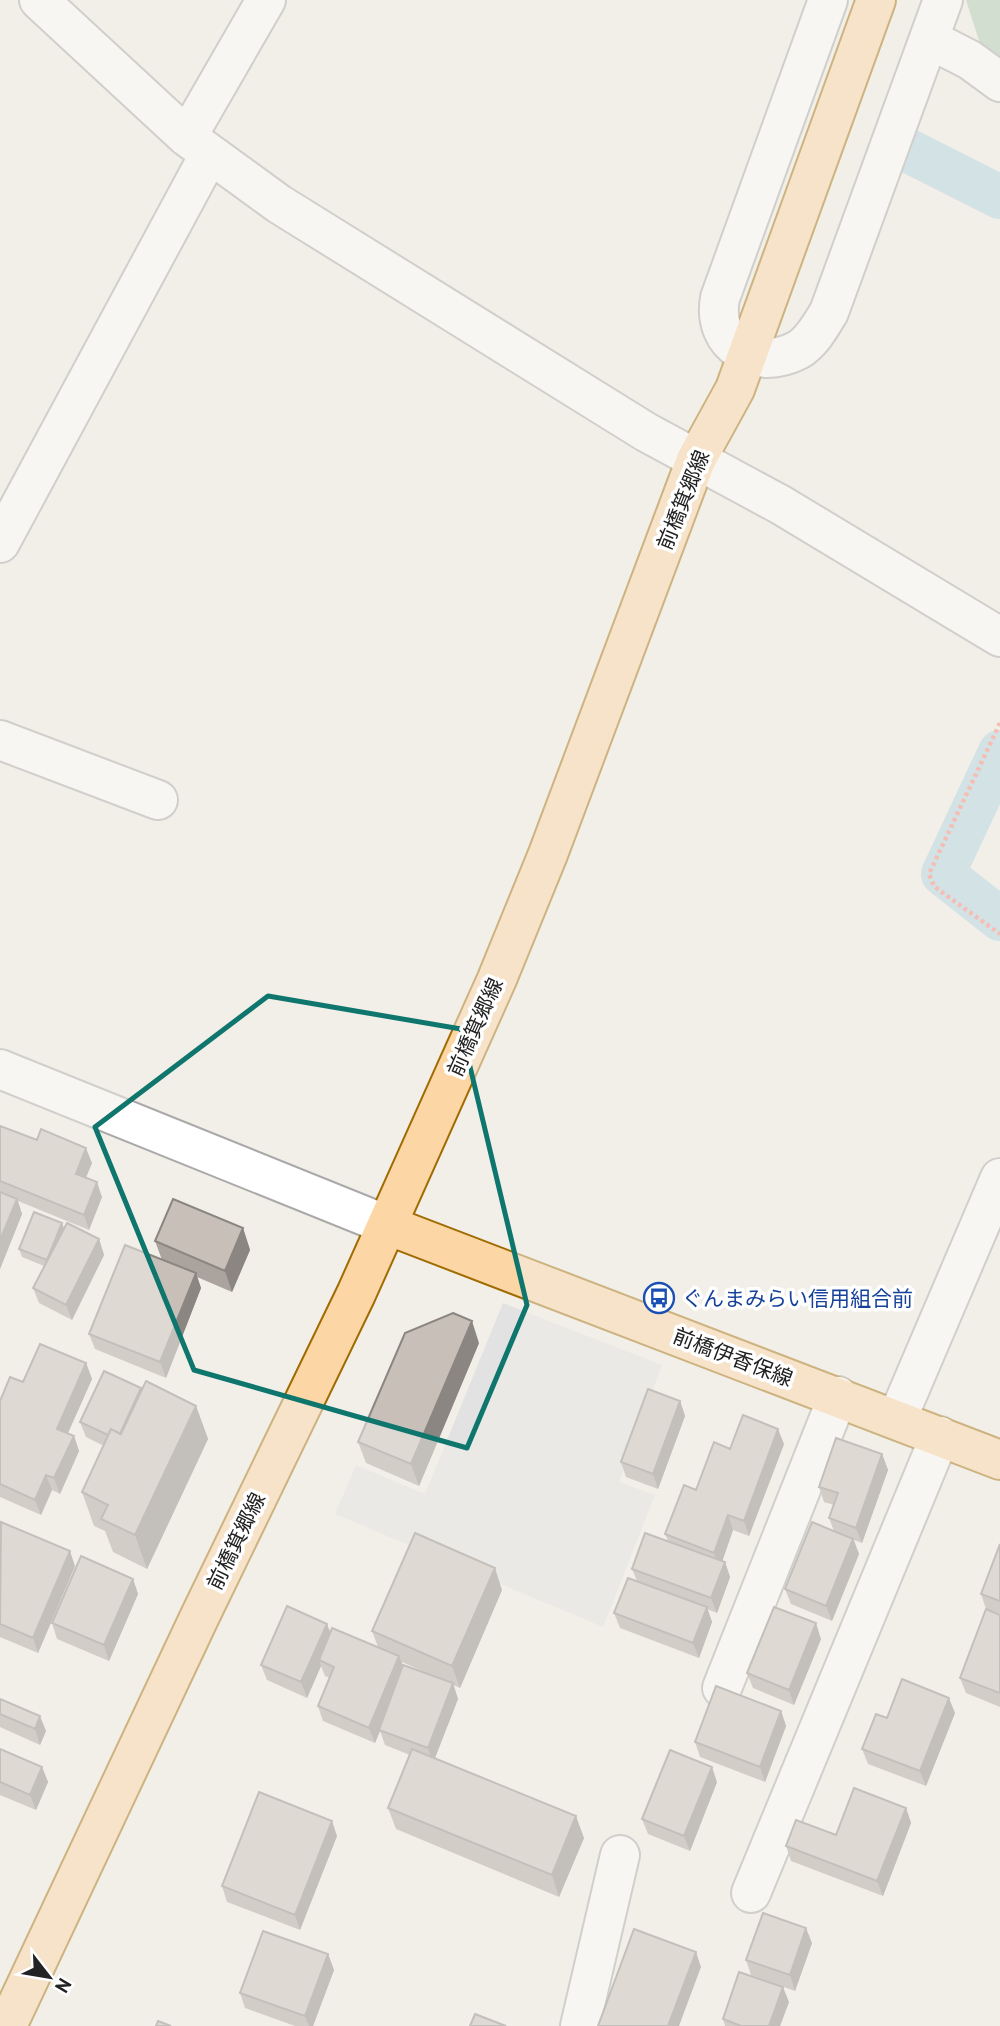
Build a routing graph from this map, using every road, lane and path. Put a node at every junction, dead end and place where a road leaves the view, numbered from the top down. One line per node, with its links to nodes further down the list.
1 (39, 0): 8 (street)
2 (266, 0): 8 (street)
3 (828, 0): 9 (street)
4 (876, 0): 9 (main road, 前橋箕郷線)
5 (943, 0): 6 (street)
6 (929, 39): 7 (street); 9 (street)
7 (1000, 82)
8 (198, 146): 10 (street); 11 (street)
9 (748, 354): 10 (main road, 前橋箕郷線)
10 (696, 460): 12 (street); 19 (main road, 前橋箕郷線)
11 (0, 543)
12 (1000, 637)
13 (1000, 723): 16 (path)
14 (0, 740): 15 (street)
15 (158, 800)
16 (1000, 934)
17 (0, 1069): 19 (street)
18 (1000, 1178): 21 (street)
19 (387, 1225): 20 (main road, 前橋伊香保線); 27 (main road, 前橋箕郷線)
20 (838, 1396): 21 (main road, 前橋伊香保線); 24 (street)
21 (897, 1419): 22 (main road, 前橋伊香保線)
22 (940, 1436): 23 (main road, 前橋伊香保線); 26 (street)
23 (1000, 1460)
24 (722, 1688)
25 (620, 1855): 28 (street)
26 (751, 1893)
27 (6, 2017)
28 (580, 2026)

